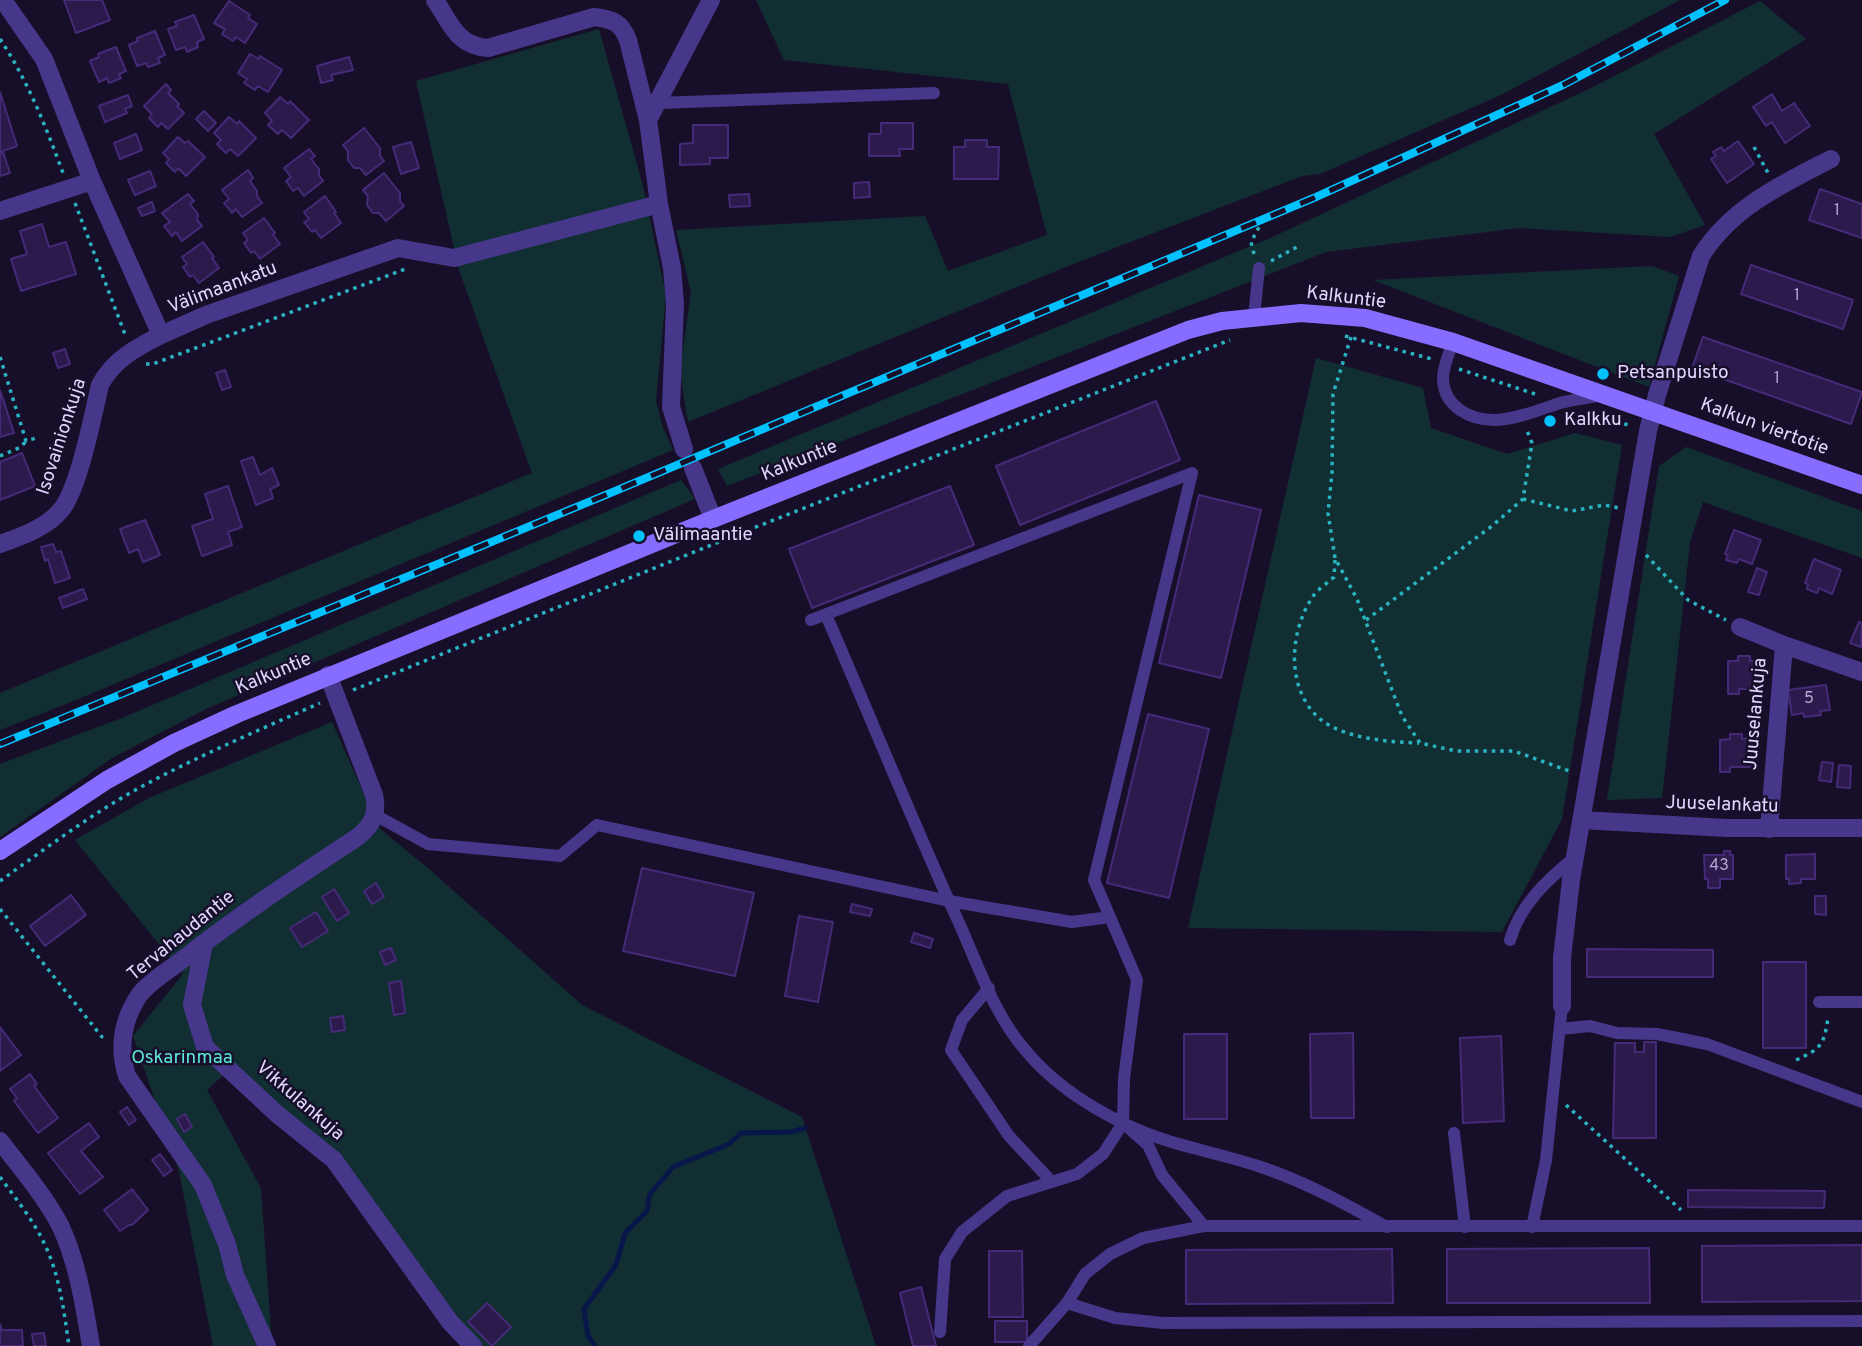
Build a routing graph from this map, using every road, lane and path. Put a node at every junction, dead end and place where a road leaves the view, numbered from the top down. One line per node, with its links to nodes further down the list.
1 (3, 0): 9 (street, Välimaankatu)
2 (435, 0): 6 (street)
3 (711, 0): 5 (street)
4 (934, 93): 5 (lane)
5 (658, 103): 6 (street)
6 (648, 120): 11 (street)
7 (1754, 147): 10 (path)
8 (1831, 159): 10 (street)
9 (92, 181): 12 (street); 20 (street, Välimaankatu)
10 (1776, 187): 30 (street)
11 (659, 204): 20 (street, Välimaankatu); 35 (street)
12 (0, 211)
13 (1264, 218): 14 (path)
14 (1251, 242)
15 (1297, 247): 16 (path)
16 (1278, 257)
17 (416, 265): 25 (path)
18 (1259, 268): 19 (lane)
19 (1254, 317): 24 (street, Kalkuntie); 41 (street, Kalkuntie)
20 (161, 335): 25 (street, Isovainionkuja)
21 (1338, 335): 22 (path)
22 (1351, 337): 27 (path); 44 (path)
23 (1233, 339): 52 (path)
24 (1453, 342): 27 (lane); 28 (street, Kalkuntie)
25 (131, 351): 43 (street, Isovainionkuja)
26 (0, 357): 34 (path)
27 (1446, 364): 29 (path); 31 (lane)
28 (1608, 394): 29 (lane); 30 (street, Kalkuntie)
29 (1561, 403): 31 (lane); 32 (path)
30 (1652, 410): 32 (street); 38 (street, Kalkun viertotie)
31 (1521, 416): 39 (path)
32 (1648, 431): 40 (street)
33 (36, 438): 34 (path)
34 (26, 441): 36 (path)
35 (684, 449)
36 (0, 456)
37 (693, 468): 41 (street)
38 (1862, 485)
39 (1522, 499): 40 (path); 46 (path)
40 (1634, 512): 42 (street)
41 (713, 519): 51 (street, Kalkuntie)
42 (1630, 537): 48 (path); 54 (street)
43 (0, 544)
44 (1335, 558): 46 (path); 53 (path)
45 (826, 615): 47 (lane); 62 (lane); 64 (lane)
46 (1366, 620): 53 (path)
47 (811, 621)
48 (1740, 627): 49 (street, Juuselankuja)
49 (1784, 645): 50 (street, Juuselankuja); 58 (street, Juuselankuja)
50 (1862, 672)
51 (328, 675): 52 (street); 59 (street, Kalkuntie)
52 (335, 697): 55 (street); 61 (path)
53 (1420, 743): 54 (path)
54 (1588, 778): 56 (street)
55 (375, 815): 62 (lane); 66 (street, Tervahaudantie)
56 (1581, 820): 58 (street, Juuselankatu); 60 (street)
57 (1862, 828): 58 (street, Juuselankatu)
58 (1769, 829)
59 (0, 851)
60 (1574, 858): 65 (lane); 70 (street)
61 (0, 881)
62 (948, 901): 64 (lane); 67 (lane)
63 (0, 909): 72 (path)
64 (1110, 917): 76 (lane)
65 (1510, 940)
66 (204, 943): 72 (street, Tervahaudantie); 93 (street, Vikkulankuja)
67 (989, 988): 76 (lane); 80 (lane)
68 (1824, 1002): 69 (lane); 73 (path)
69 (1862, 1002)
70 (1562, 1006): 71 (lane)
71 (1560, 1029): 73 (lane); 74 (lane)
72 (121, 1045): 92 (street)
73 (1775, 1070): 75 (lane)
74 (1553, 1093): 85 (lane); 86 (path)
75 (1862, 1102)
76 (1123, 1124): 80 (lane); 81 (lane); 83 (lane)
77 (1454, 1133): 84 (lane)
78 (0, 1141): 91 (street)
79 (0, 1177): 90 (path)
80 (1052, 1182): 89 (lane)
81 (1204, 1226): 83 (lane); 87 (lane)
82 (1862, 1226): 86 (lane)
83 (1387, 1227): 84 (lane)
84 (1465, 1227): 85 (lane)
85 (1532, 1227): 86 (lane)
86 (1698, 1227)
87 (1067, 1303): 88 (lane); 94 (lane)
88 (1862, 1321)
89 (940, 1332)
90 (69, 1346)
91 (91, 1346)
92 (267, 1346)
93 (473, 1346)
94 (1029, 1346)

